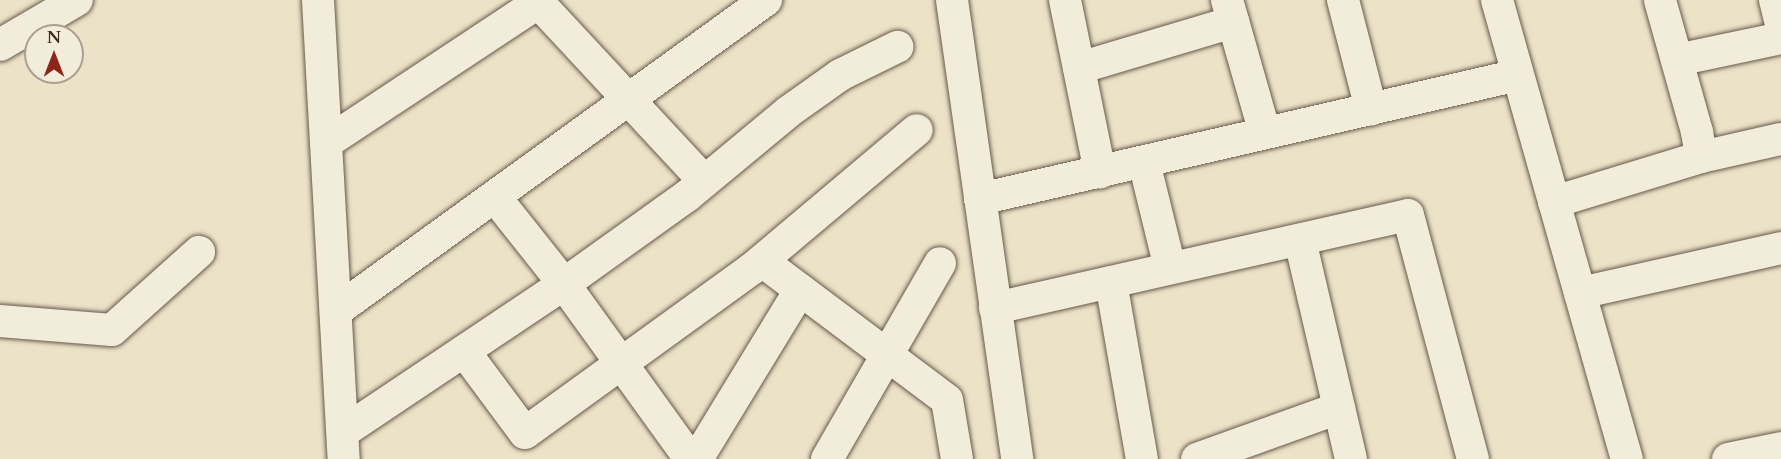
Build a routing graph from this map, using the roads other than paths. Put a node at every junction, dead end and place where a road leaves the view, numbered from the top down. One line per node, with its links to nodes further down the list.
1 (77, 0): 14 (street)
2 (318, 0): 24 (street)
3 (766, 0): 19 (street)
4 (952, 0): 30 (street)
5 (1065, 0): 17 (street)
6 (1343, 0): 20 (street)
7 (1497, 0): 18 (street)
8 (1660, 0): 16 (street)
9 (1774, 0): 12 (street)
10 (539, 1): 19 (street); 24 (street)
11 (1230, 11): 17 (street); 22 (street)
12 (1781, 24)
13 (1781, 38): 16 (street)
14 (0, 45)
15 (897, 47): 28 (street)
16 (1677, 60): 25 (street)
17 (1079, 68): 27 (street)
18 (1518, 75): 20 (street); 31 (street)
19 (629, 99): 28 (street); 29 (street)
20 (1371, 109): 22 (street)
21 (917, 130): 35 (street)
22 (1265, 134): 26 (street)
23 (1781, 139): 25 (street)
24 (326, 143): 43 (street)
25 (1701, 157): 31 (street)
26 (1144, 162): 27 (street); 37 (street)
27 (1100, 172): 30 (street)
28 (704, 181): 39 (street)
29 (495, 197): 39 (street); 43 (street)
30 (980, 199): 42 (street)
31 (1554, 202): 41 (street)
32 (1300, 240): 37 (street); 48 (street); 59 (street)
33 (1781, 248): 41 (street)
34 (199, 252): 44 (street)
35 (762, 261): 40 (street); 47 (street)
36 (940, 263): 46 (street)
37 (1170, 268): 38 (street)
38 (1111, 282): 42 (street); 56 (street)
39 (564, 285): 45 (street); 47 (street)
40 (800, 290): 46 (street); 52 (street)
41 (1580, 293): 60 (street)
42 (995, 308): 55 (street)
43 (336, 311): 49 (street)
44 (0, 321)
45 (464, 351): 47 (street); 49 (street)
46 (887, 355): 53 (street); 54 (street)
47 (621, 363): 51 (street)
48 (1339, 408): 57 (street); 58 (street)
49 (344, 446)
50 (1781, 448): 61 (street)
51 (690, 459)
52 (697, 459)
53 (826, 459)
54 (957, 459)
55 (1017, 459)
56 (1142, 459)
57 (1197, 459)
58 (1351, 459)
59 (1473, 459)
60 (1627, 459)
61 (1728, 459)

